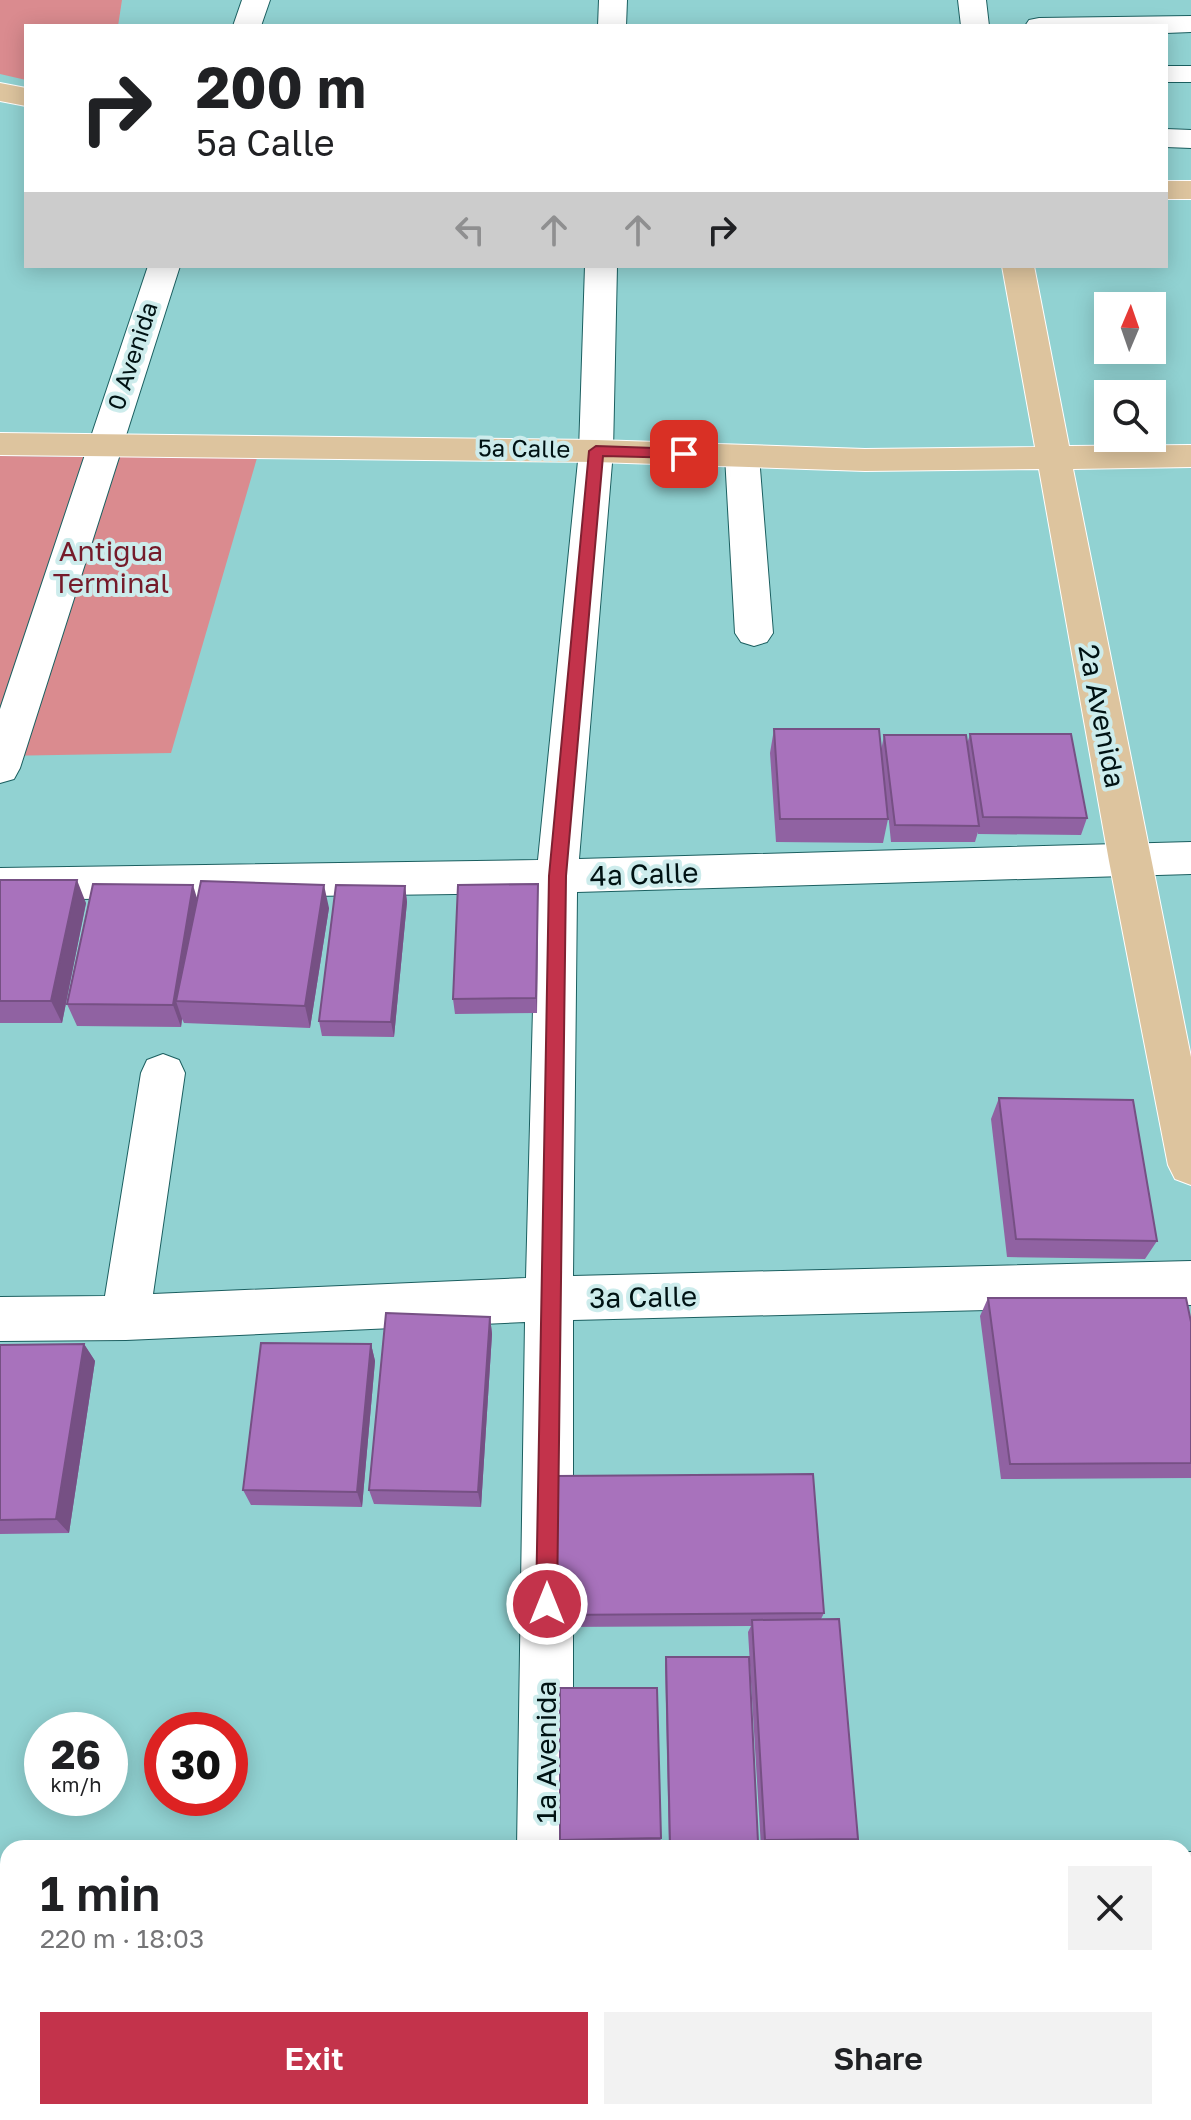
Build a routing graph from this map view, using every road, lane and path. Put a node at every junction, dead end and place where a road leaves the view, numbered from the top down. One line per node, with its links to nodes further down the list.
1 (256, 0): 5 (street)
2 (613, 0): 6 (street)
3 (972, 0): 7 (street)
4 (1109, 12): 8 (street); 9 (street)
5 (248, 24)
6 (612, 24)
7 (975, 24)
8 (1049, 24)
9 (1191, 24)
10 (1168, 74): 11 (street)
11 (1191, 74)
12 (0, 92): 13 (main road)
13 (24, 97)
14 (1168, 138): 15 (street)
15 (1191, 139)
16 (1168, 190): 17 (main road)
17 (1191, 190)
18 (163, 268): 22 (street, 0 Avenida)
19 (601, 268): 23 (street, 1a Avenida)
20 (1018, 268): 24 (main road, 2a Avenida)
21 (0, 444): 22 (main road, 5a Calle)
22 (103, 446): 23 (main road, 5a Calle); 28 (street, 0 Avenida)
23 (596, 451): 25 (main road, 5a Calle); 31 (street, 1a Avenida)
24 (1053, 455): 25 (main road, 5a Calle); 26 (main road, 5a Calle); 30 (main road, 2a Avenida)
25 (742, 456): 27 (street)
26 (1191, 456)
27 (754, 633)
28 (0, 768)
29 (1191, 858): 30 (street, 4a Calle)
30 (1129, 861): 31 (street, 4a Calle); 34 (main road, 2a Avenida)
31 (557, 876): 32 (street, 4a Calle); 36 (street, 1a Avenida)
32 (0, 884)
33 (163, 1073): 37 (street)
34 (1191, 1165)
35 (1191, 1283): 36 (street, 3a Calle)
36 (549, 1299): 37 (street, 3a Calle); 39 (street, 1a Avenida)
37 (126, 1318): 38 (street, 3a Calle)
38 (0, 1319)
39 (545, 1840)

